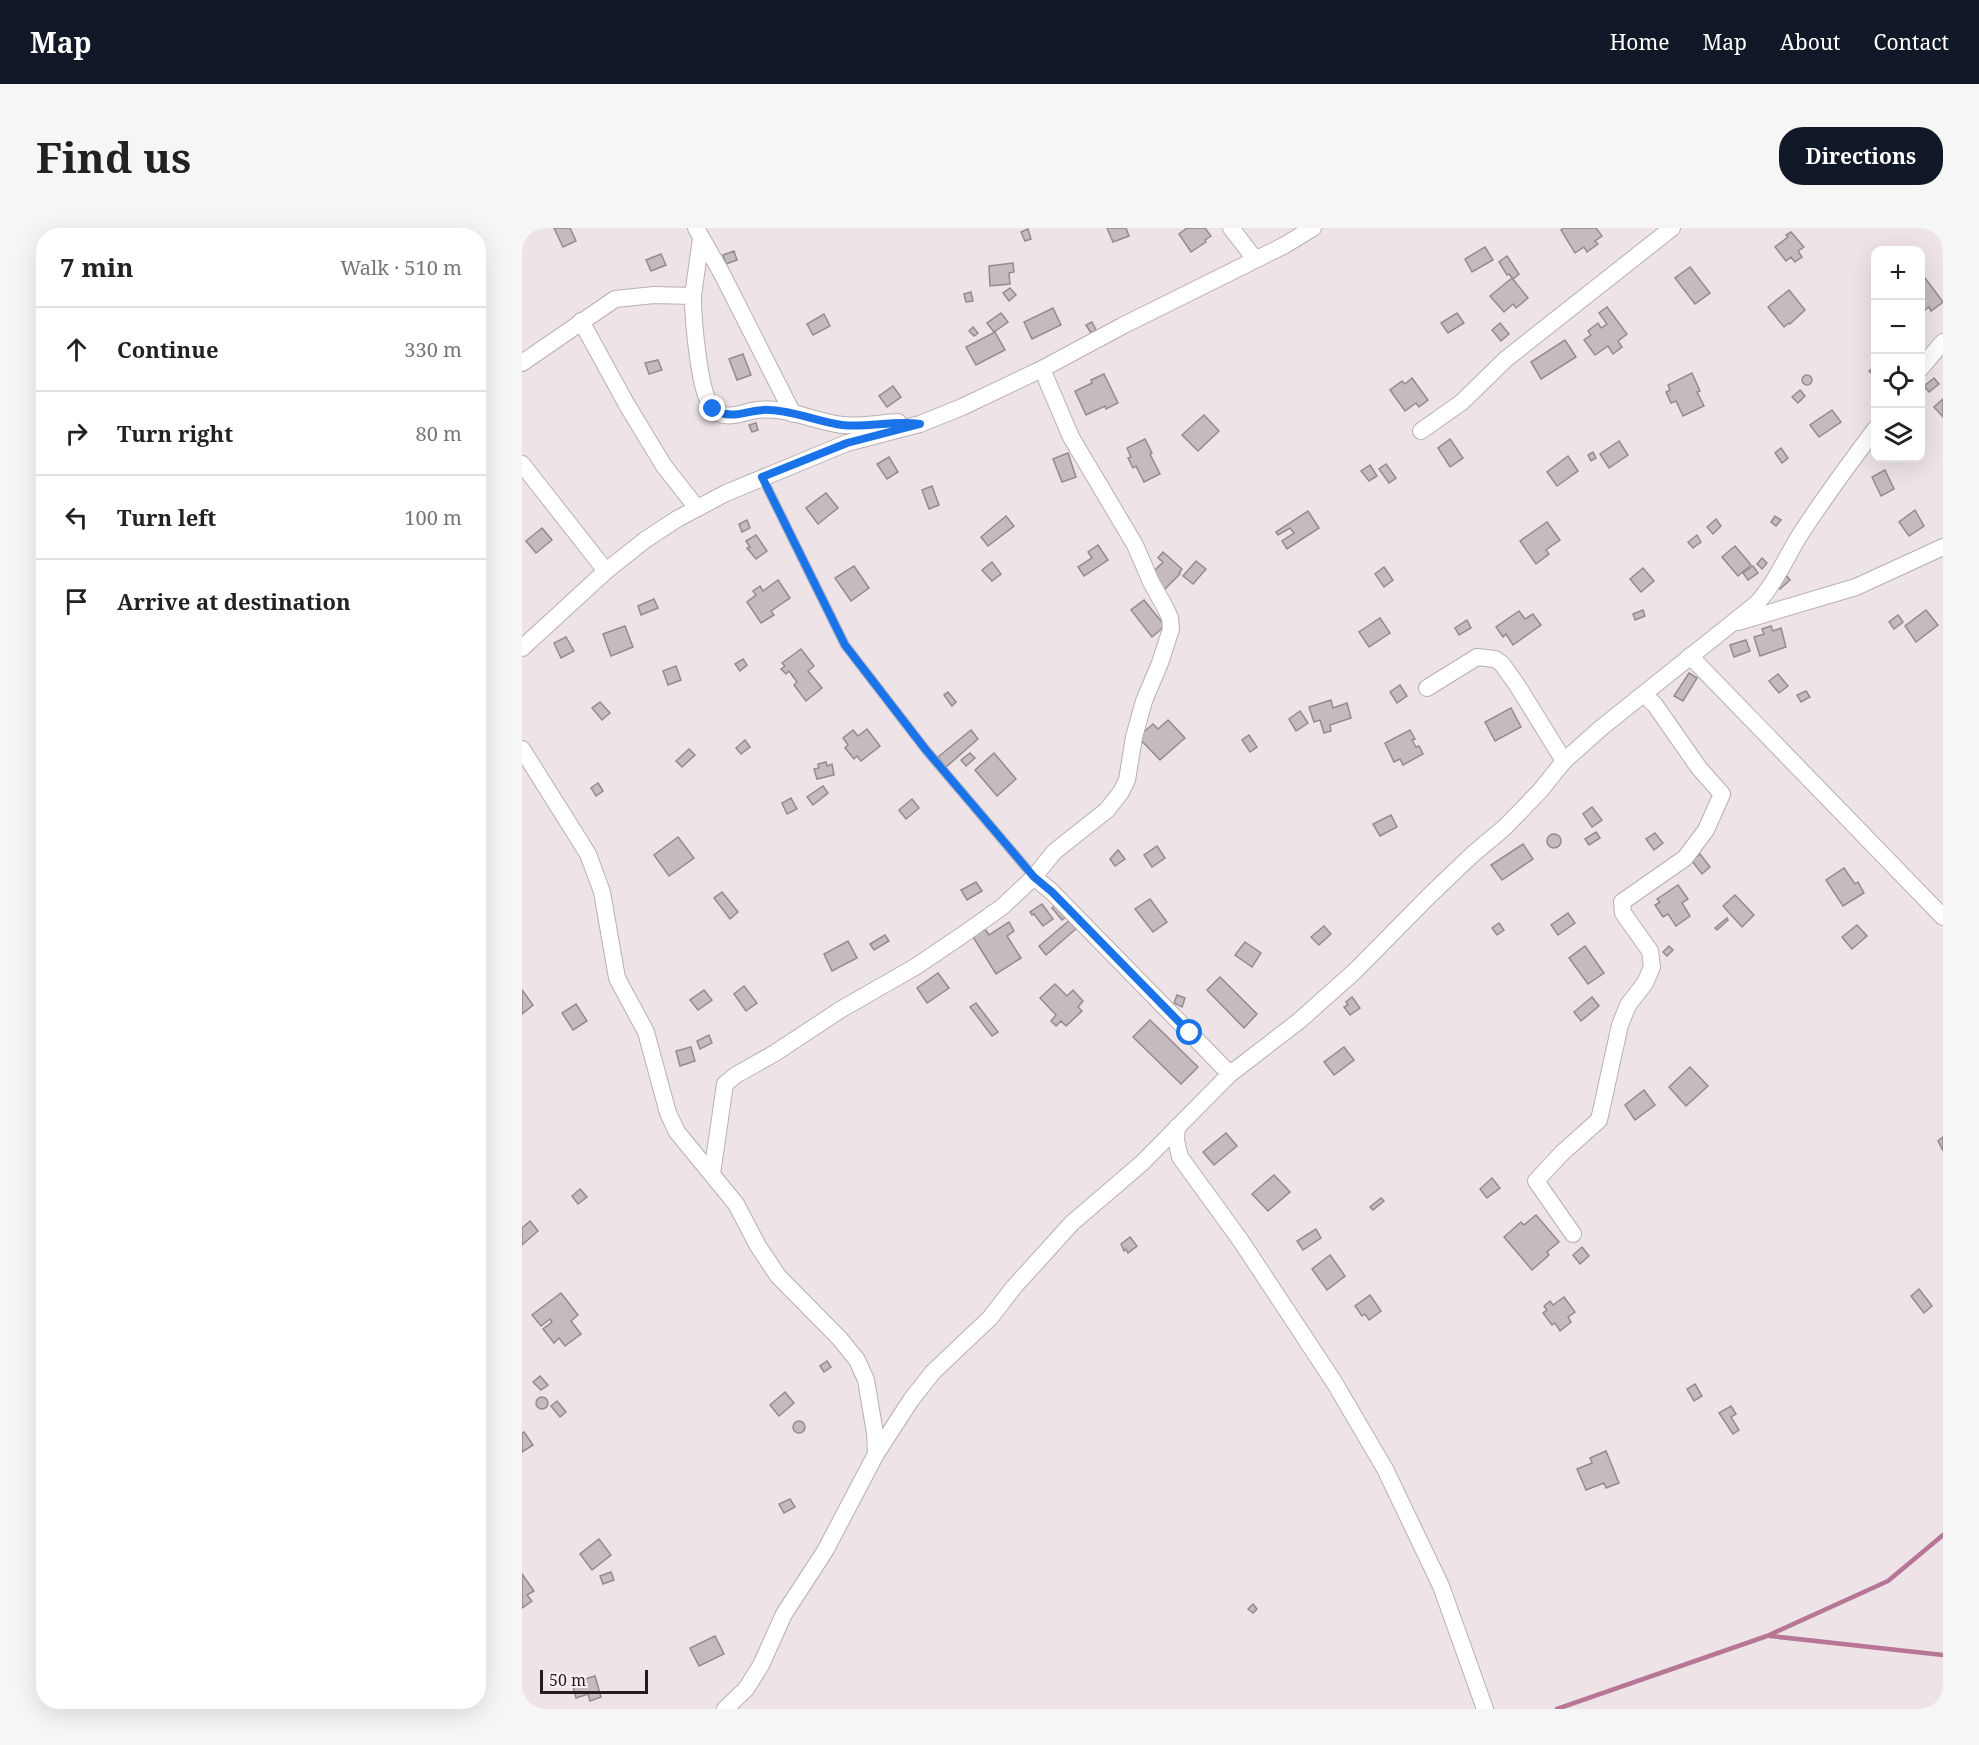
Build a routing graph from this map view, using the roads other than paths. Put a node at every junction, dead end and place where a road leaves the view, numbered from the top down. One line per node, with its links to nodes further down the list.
1 (1231, 228): 5 (street)
2 (1313, 228): 5 (street)
3 (1672, 228): 14 (street)
4 (699, 233): 6 (street); 12 (street)
5 (1255, 260): 11 (street)
6 (693, 296): 7 (street); 12 (street)
7 (581, 321): 9 (street); 18 (street)
8 (1943, 342): 10 (street)
9 (522, 363)
10 (1925, 363)
11 (1042, 369): 13 (street); 28 (street)
12 (793, 414): 13 (street)
13 (920, 424): 17 (street)
14 (1421, 431)
15 (1871, 434): 21 (street)
16 (522, 464): 20 (street)
17 (762, 477): 18 (street); 28 (lane)
18 (697, 508): 20 (street)
19 (1943, 547): 21 (street)
20 (606, 571): 22 (street)
21 (1728, 625): 23 (street)
22 (522, 648)
23 (1690, 656): 25 (street); 29 (street)
24 (1427, 688): 27 (street)
25 (1644, 694): 27 (street); 33 (street)
26 (522, 748): 32 (street)
27 (1564, 761): 30 (street)
28 (1034, 877): 30 (street); 32 (street)
29 (1943, 917)
30 (1230, 1074): 31 (street)
31 (1177, 1127): 34 (street); 36 (street)
32 (712, 1174): 34 (street)
33 (1573, 1234)
34 (876, 1454): 35 (street)
35 (725, 1709)
36 (1485, 1709)

